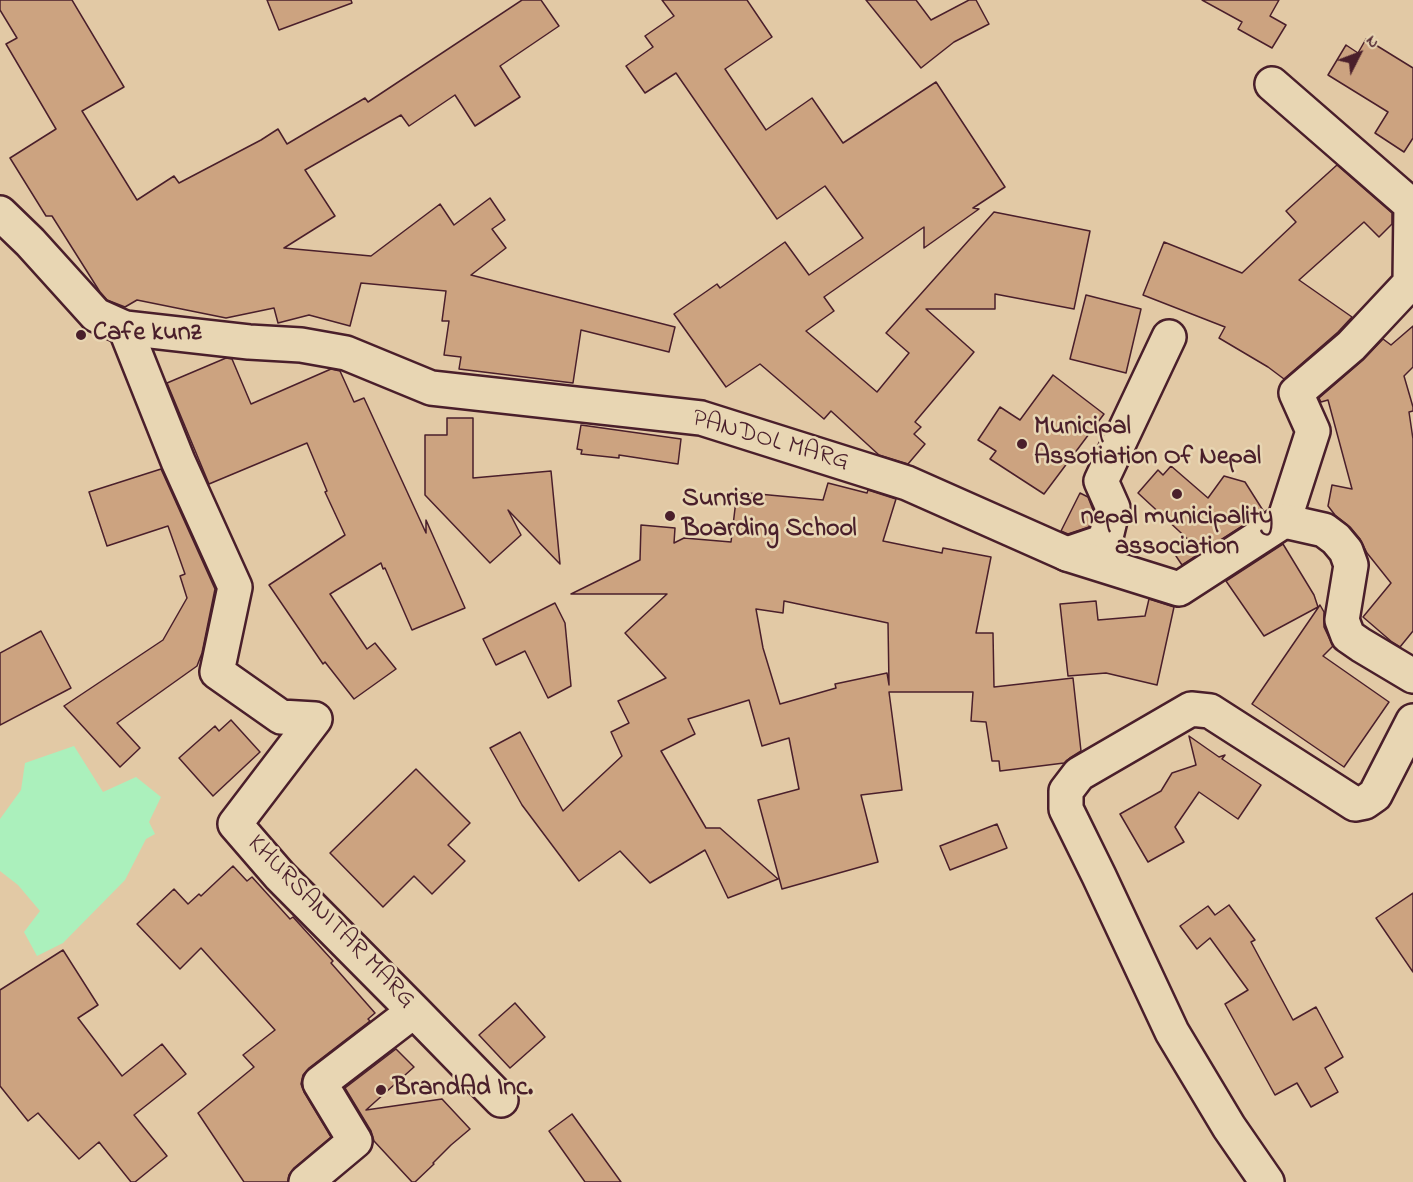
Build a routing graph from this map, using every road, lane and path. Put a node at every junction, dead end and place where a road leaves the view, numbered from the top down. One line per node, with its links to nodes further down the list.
1 (1272, 84): 5 (street)
2 (0, 213): 3 (street, PANDOL MARG)
3 (125, 328): 6 (street, PANDOL MARG); 9 (street, KHURSANITAR MARG)
4 (1169, 337): 6 (street)
5 (1284, 521): 6 (street, PANDOL MARG); 7 (street)
6 (1067, 554)
7 (1413, 676)
8 (1413, 721): 12 (street)
9 (414, 1011): 10 (street, KHURSANITAR MARG); 11 (street)
10 (501, 1100)
11 (306, 1182)
12 (1267, 1182)

